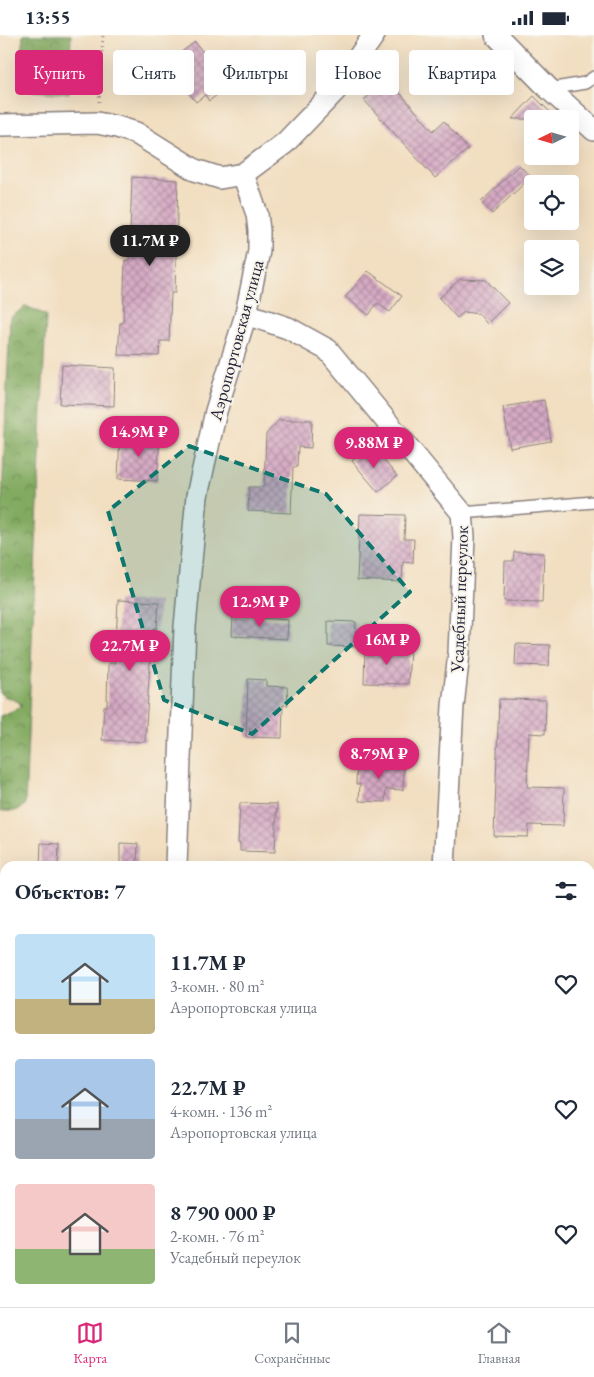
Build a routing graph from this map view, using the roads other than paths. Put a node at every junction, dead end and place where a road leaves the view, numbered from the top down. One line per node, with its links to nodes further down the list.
1 (374, 35): 7 (street)
2 (496, 35): 4 (street)
3 (594, 77): 4 (lane)
4 (549, 89): 6 (street)
5 (0, 125): 7 (street)
6 (594, 130)
7 (243, 174): 8 (street, Аэропортовская улица)
8 (246, 313): 10 (street, Усадебный переулок); 11 (street, Аэропортовская улица)
9 (594, 502): 10 (lane)
10 (462, 513): 12 (street, Усадебный переулок)
11 (176, 861)
12 (444, 861)

